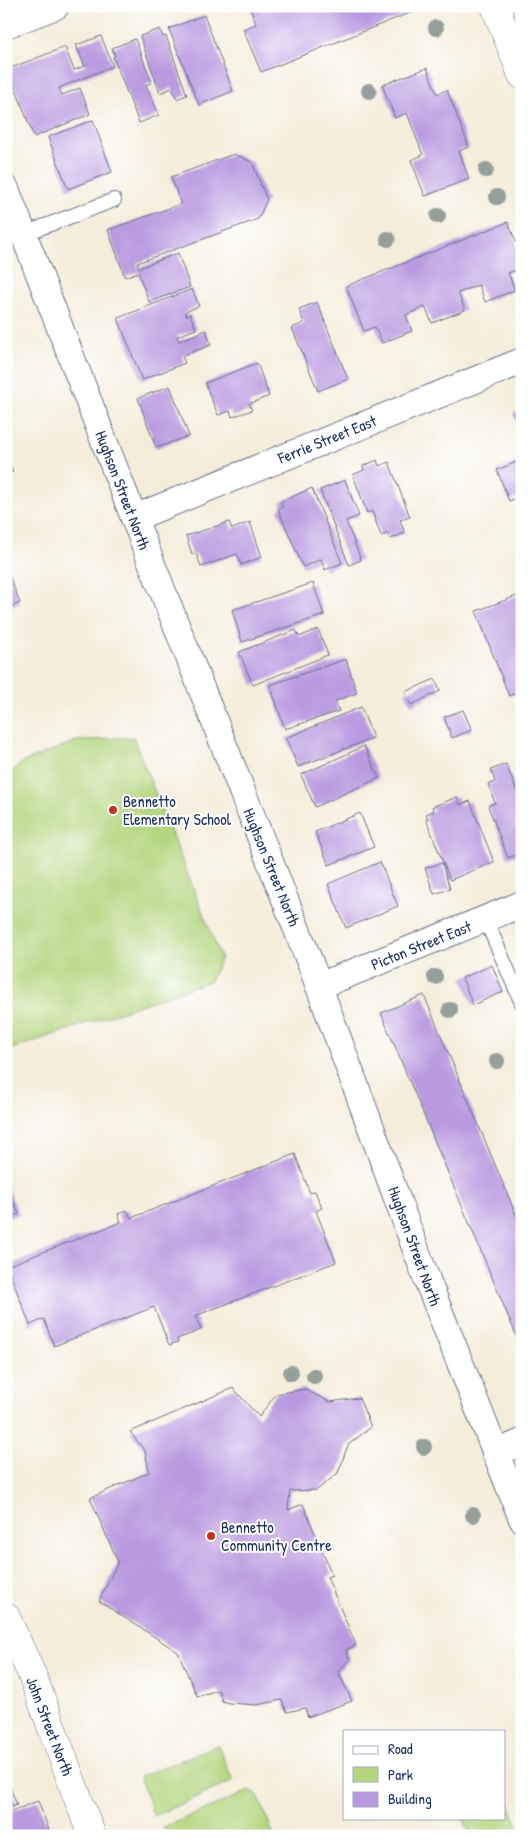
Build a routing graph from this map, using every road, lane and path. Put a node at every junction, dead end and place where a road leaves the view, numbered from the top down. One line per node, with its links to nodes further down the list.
1 (56, 6): 3 (street)
2 (495, 6): 4 (main road)
3 (6, 25)
4 (522, 75)
5 (6, 189): 7 (street, Hughson Street North)
6 (114, 200): 7 (lane)
7 (24, 234): 9 (street, Hughson Street North)
8 (522, 361): 9 (street, Ferrie Street East)
9 (134, 518): 12 (street, Hughson Street North)
10 (522, 904): 11 (street, Picton Street East)
11 (485, 918): 12 (street, Picton Street East); 13 (lane)
12 (320, 986): 15 (street, Hughson Street North)
13 (522, 1003)
14 (522, 1442): 15 (street)
15 (494, 1453): 16 (street, Hughson Street North)
16 (522, 1519)
17 (6, 1617): 18 (main road, John Street North)
18 (13, 1652): 19 (main road, John Street North)
19 (92, 1836)

